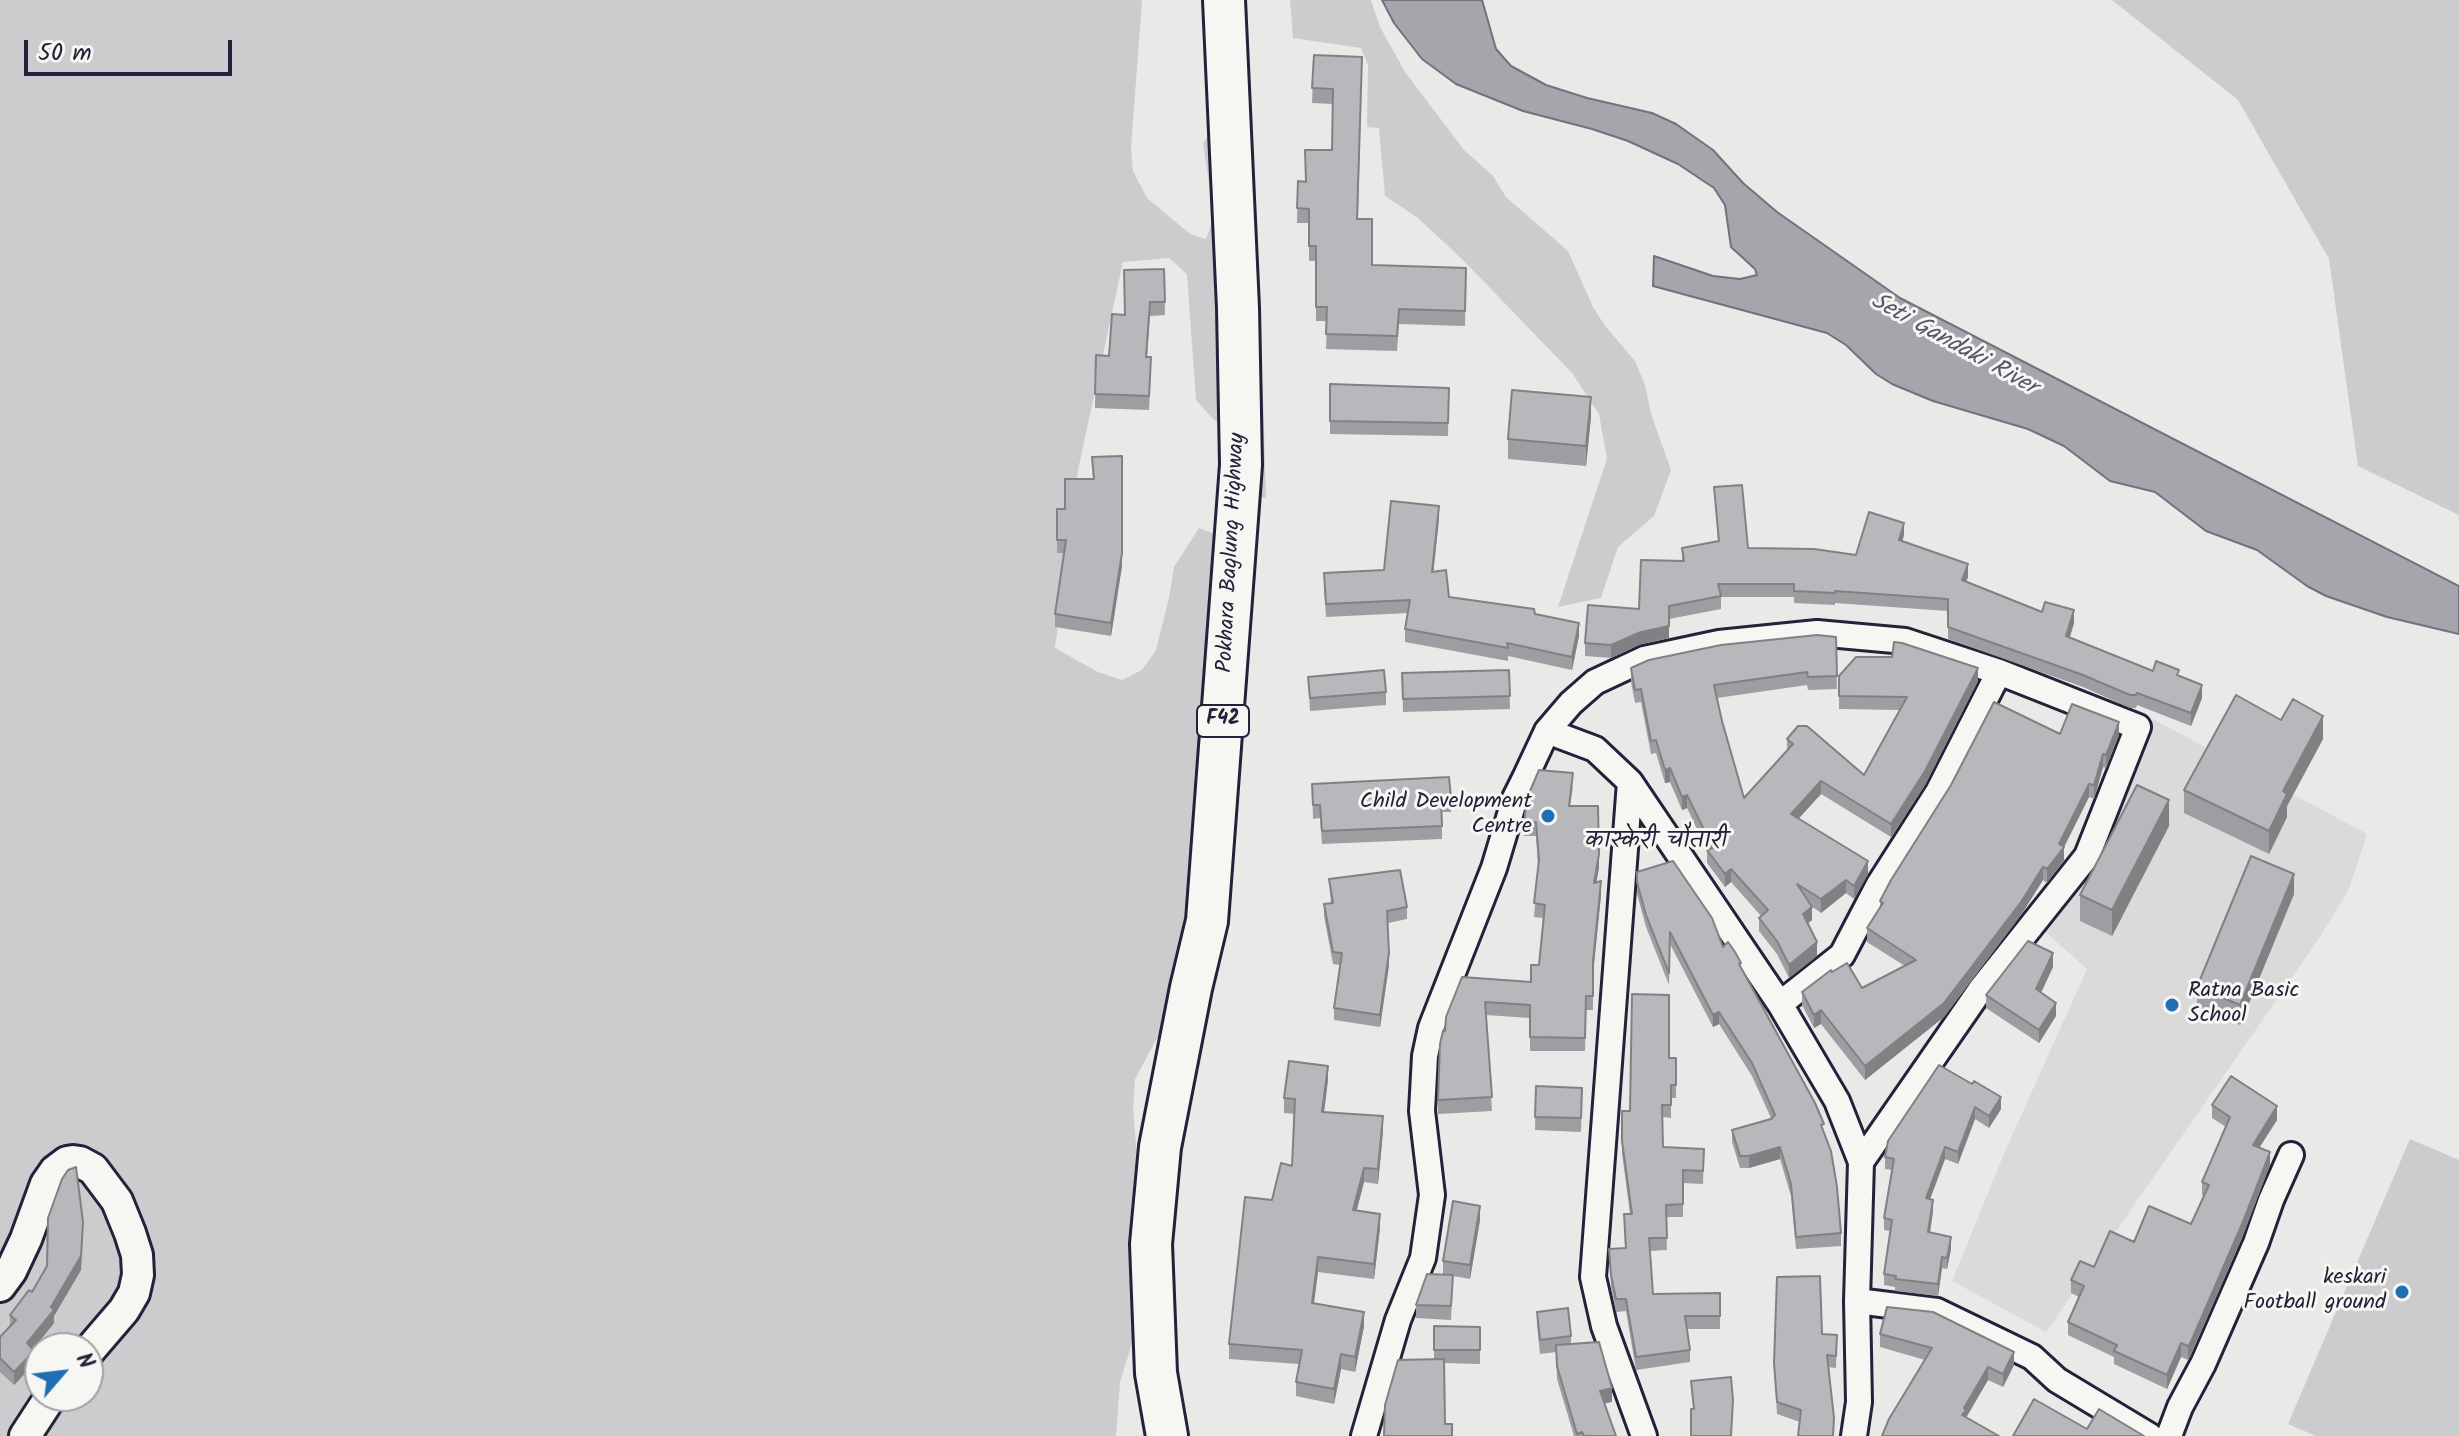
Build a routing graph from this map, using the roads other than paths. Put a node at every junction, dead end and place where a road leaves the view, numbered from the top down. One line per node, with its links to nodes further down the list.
1 (1224, 0): 13 (highway, Pokhara Baglung Highway / F42)
2 (1999, 672): 3 (street); 5 (street); 7 (street)
3 (1547, 731): 4 (street); 14 (street)
4 (1630, 782): 5 (street); 15 (street)
5 (1780, 1004): 7 (street)
6 (2291, 1155): 18 (street)
7 (1861, 1162): 9 (street)
8 (0, 1286): 10 (street)
9 (1857, 1301): 16 (street); 17 (street)
10 (104, 1333)
11 (41, 1412): 12 (street)
12 (25, 1436)
13 (1167, 1436)
14 (1364, 1436)
15 (1644, 1436)
16 (1854, 1436)
17 (2150, 1436)
18 (2169, 1436)

